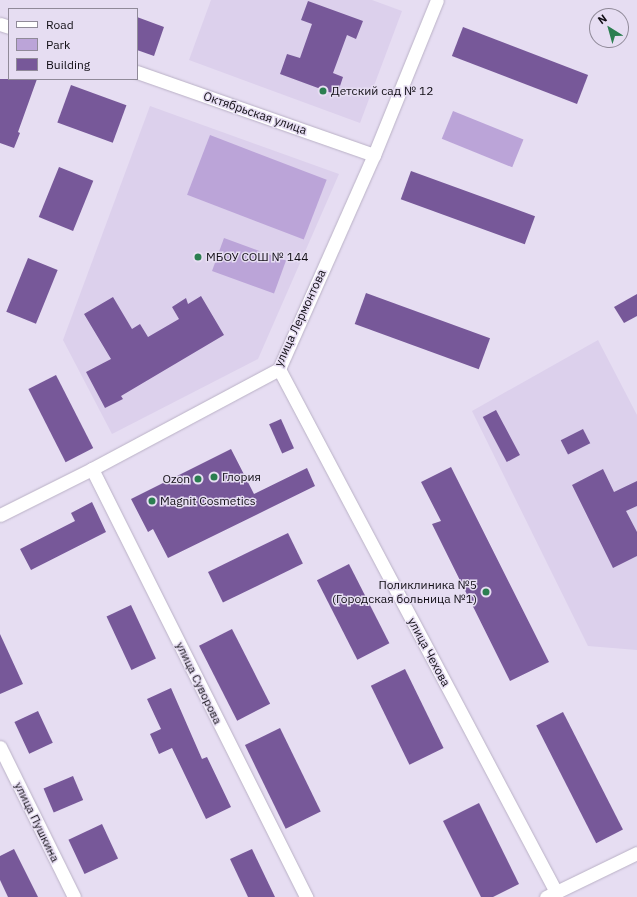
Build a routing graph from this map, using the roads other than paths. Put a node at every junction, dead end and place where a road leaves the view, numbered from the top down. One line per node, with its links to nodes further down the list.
1 (437, 0): 3 (street, улица Лермонтова)
2 (138, 72): 3 (street, Октябрьская улица)
3 (374, 155): 4 (street, улица Лермонтова)
4 (279, 369): 5 (street, улица Лермонтова); 9 (street, улица Чехова)
5 (92, 469): 6 (street, улица Лермонтова); 11 (street, улица Суворова)
6 (0, 515)
7 (0, 747): 10 (street, улица Пушкина)
8 (637, 853): 9 (street)
9 (551, 894)
10 (74, 897)
11 (306, 897)

